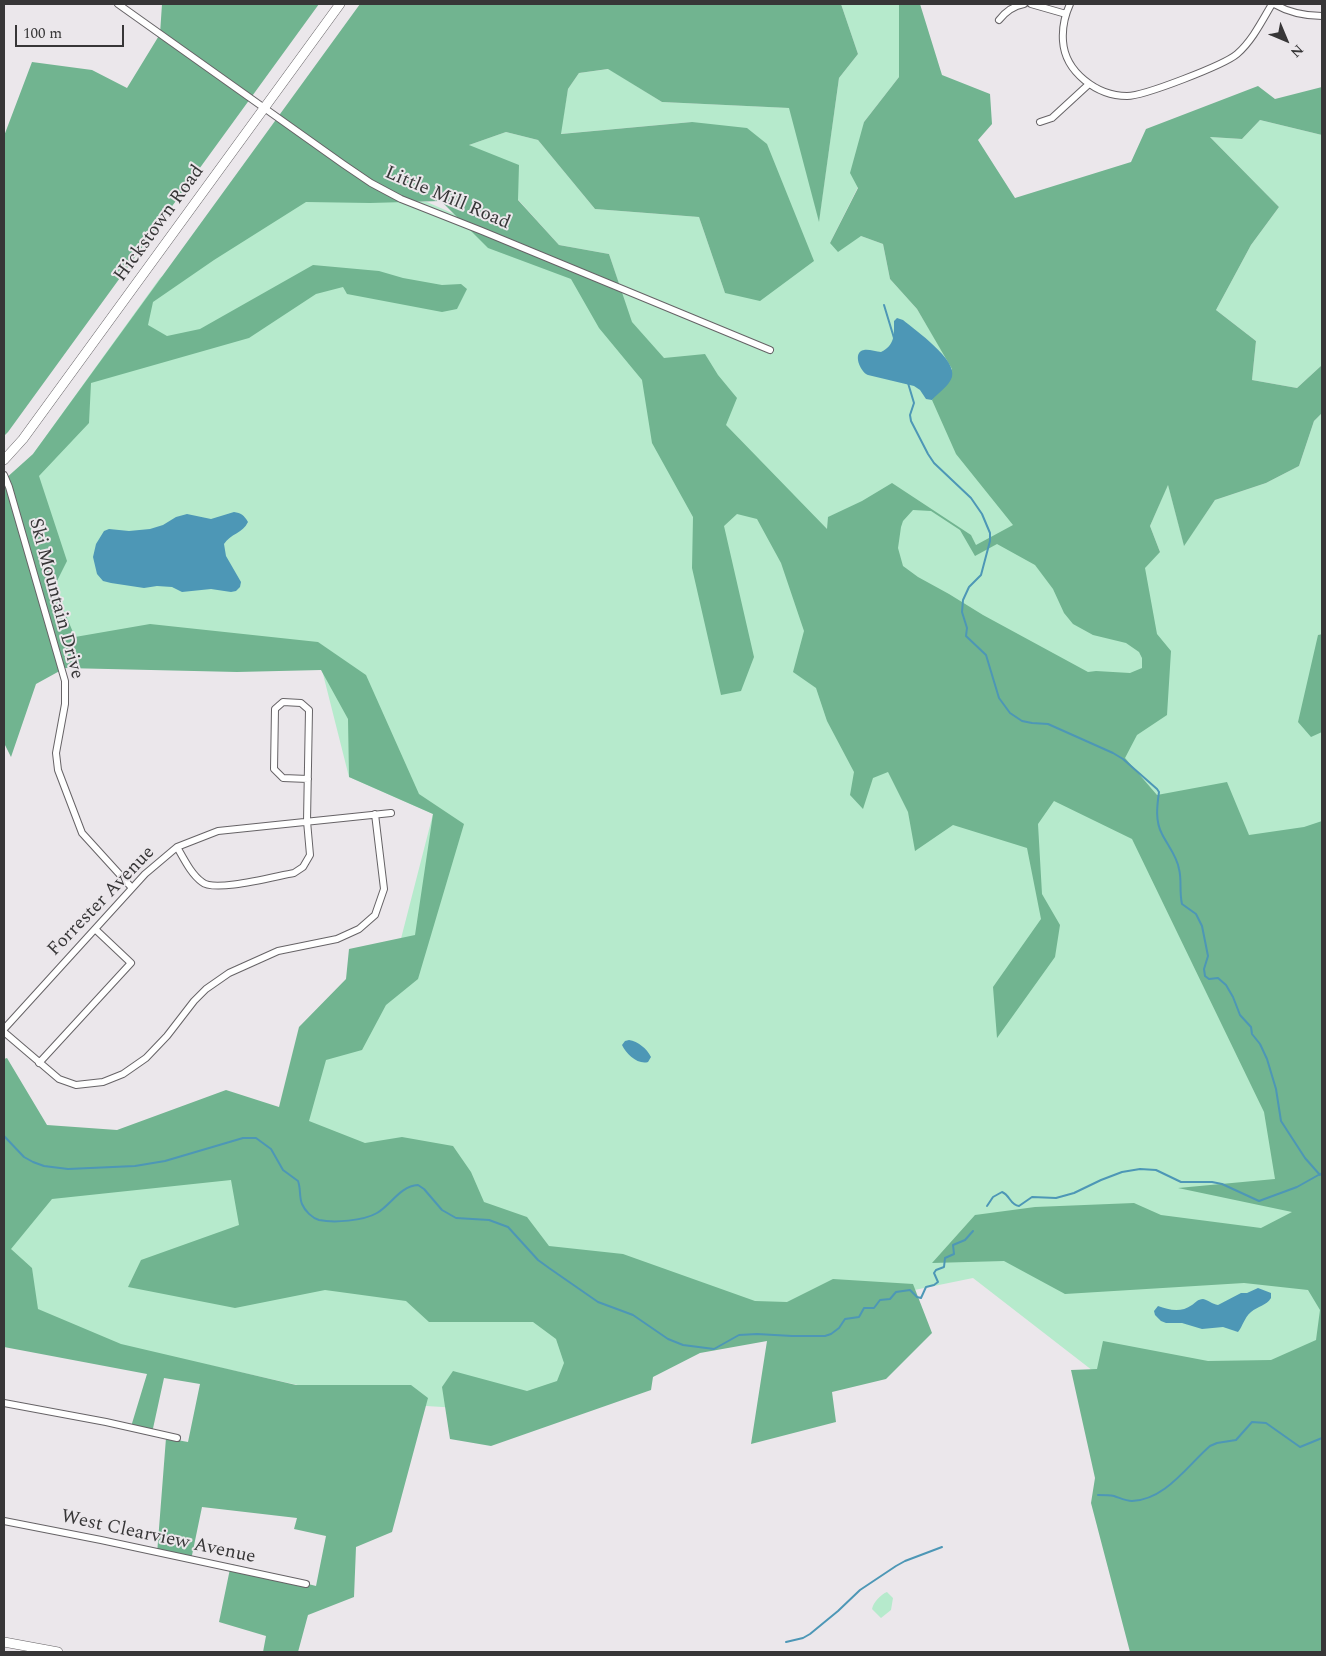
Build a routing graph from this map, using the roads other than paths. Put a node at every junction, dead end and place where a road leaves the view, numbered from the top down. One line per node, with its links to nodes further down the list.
1 (118, 4): 11 (street, Little Mill Road)
2 (340, 4): 11 (street, Hickstown Road)
3 (1024, 4): 9 (street)
4 (1031, 4): 7 (street)
5 (1070, 4): 7 (street)
6 (1273, 4): 8 (street); 10 (street)
7 (1066, 14): 10 (street)
8 (1322, 16)
9 (999, 20)
10 (1089, 84): 12 (street)
11 (264, 108): 13 (street, Little Mill Road); 14 (street, Hickstown Road)
12 (1040, 122)
13 (770, 350)
14 (4, 460)
15 (4, 475): 21 (street, Ski Mountain Drive)
16 (308, 779): 16 (street); 19 (street)
17 (392, 813): 18 (street, Forrester Avenue)
18 (375, 814): 19 (street, Forrester Avenue); 24 (street)
19 (307, 821): 20 (street, Forrester Avenue); 20 (street)
20 (177, 847): 21 (street, Forrester Avenue)
21 (132, 888): 22 (street, Forrester Avenue)
22 (95, 929): 23 (street, Forrester Avenue); 24 (street)
23 (4, 1030): 24 (street)
24 (39, 1063)
25 (4, 1403): 26 (street)
26 (177, 1438)
27 (4, 1521): 28 (street, West Clearview Avenue)
28 (306, 1584)
29 (4, 1642): 30 (street)
30 (58, 1652)

